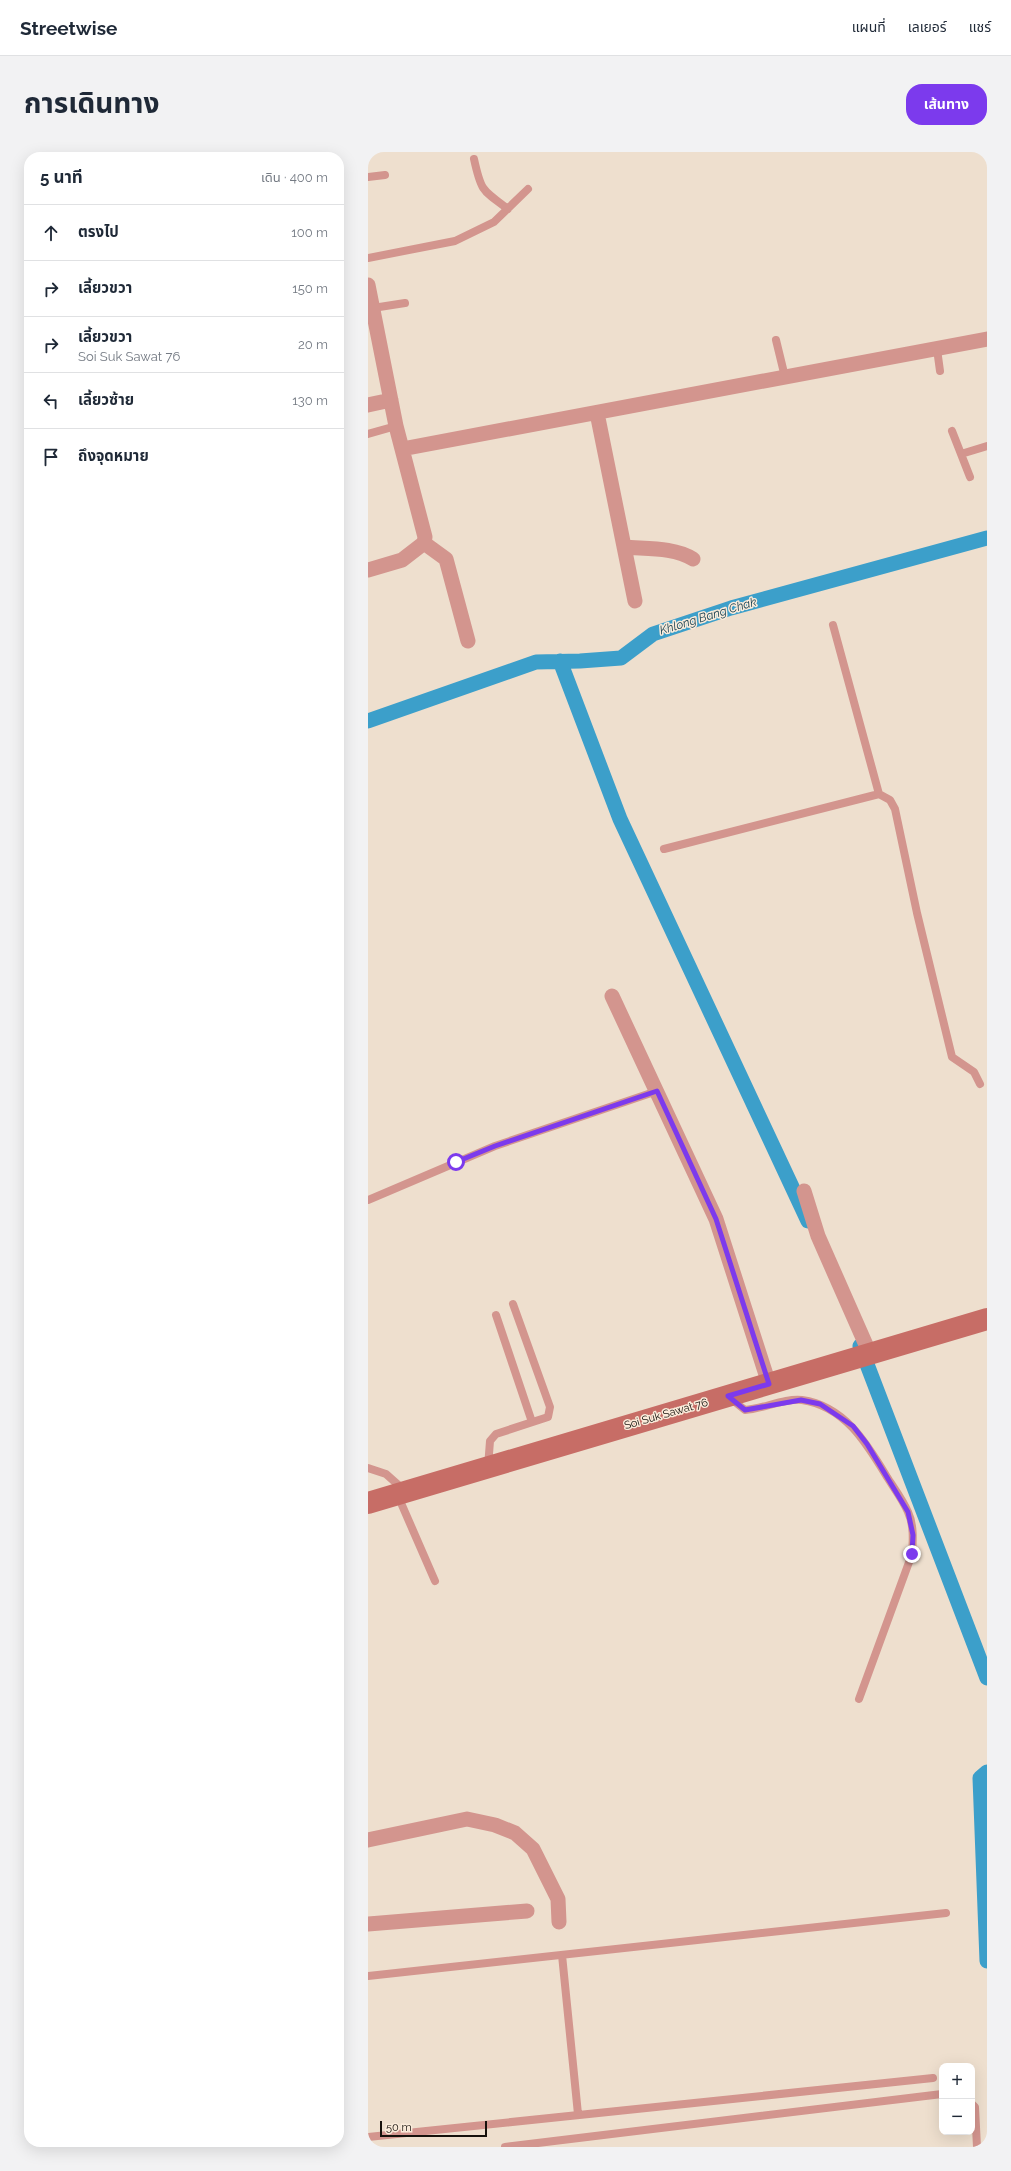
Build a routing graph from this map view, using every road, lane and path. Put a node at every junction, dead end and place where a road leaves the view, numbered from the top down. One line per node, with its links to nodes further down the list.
1 (474, 159): 5 (lane)
2 (385, 175): 3 (lane)
3 (368, 178)
4 (528, 189): 5 (lane)
5 (508, 209): 6 (lane)
6 (368, 258)
7 (368, 285): 9 (street)
8 (405, 303): 9 (lane)
9 (372, 317): 15 (street)
10 (987, 339): 12 (street)
11 (776, 340): 14 (lane)
12 (937, 349): 13 (lane); 14 (street)
13 (940, 371)
14 (785, 377): 17 (street)
15 (391, 400): 16 (street); 18 (street)
16 (368, 405)
17 (596, 413): 22 (street); 26 (street)
18 (396, 426): 20 (lane); 22 (street)
19 (952, 431): 23 (lane)
20 (368, 434)
21 (987, 446): 23 (lane)
22 (402, 449): 25 (street)
23 (961, 454): 24 (lane)
24 (970, 477)
25 (424, 543): 28 (street); 31 (street)
26 (624, 547): 27 (street); 29 (street)
27 (693, 559)
28 (368, 570)
29 (635, 601)
30 (833, 625): 32 (lane)
31 (468, 641)
32 (879, 794): 33 (lane); 35 (lane)
33 (664, 849)
34 (612, 996): 36 (street)
35 (980, 1084)
36 (657, 1091): 38 (lane); 43 (street)
37 (804, 1191): 42 (street)
38 (368, 1200)
39 (514, 1304): 45 (lane)
40 (496, 1315): 45 (lane)
41 (987, 1319): 42 (street, Soi Suk Sawat 76)
42 (862, 1356): 43 (street, Soi Suk Sawat 76)
43 (769, 1384): 44 (street, Soi Suk Sawat 76)
44 (728, 1396): 47 (street, Soi Suk Sawat 76); 51 (lane)
45 (532, 1422): 47 (lane)
46 (368, 1468): 48 (lane)
47 (488, 1468): 48 (street, Soi Suk Sawat 76)
48 (402, 1493): 49 (street, Soi Suk Sawat 76); 50 (lane)
49 (368, 1503)
50 (435, 1581)
51 (859, 1699)
52 (368, 1840): 55 (street)
53 (527, 1911): 56 (street)
54 (946, 1912): 57 (lane)
55 (559, 1922)
56 (368, 1924)
57 (562, 1955): 58 (lane); 62 (lane)
58 (368, 1976)
59 (933, 2078): 62 (lane)
60 (939, 2094): 64 (lane)
61 (975, 2107): 67 (lane)
62 (578, 2114): 63 (lane)
63 (368, 2137)
64 (579, 2138): 65 (lane); 66 (lane)
65 (505, 2147)
66 (580, 2147)
67 (977, 2147)

